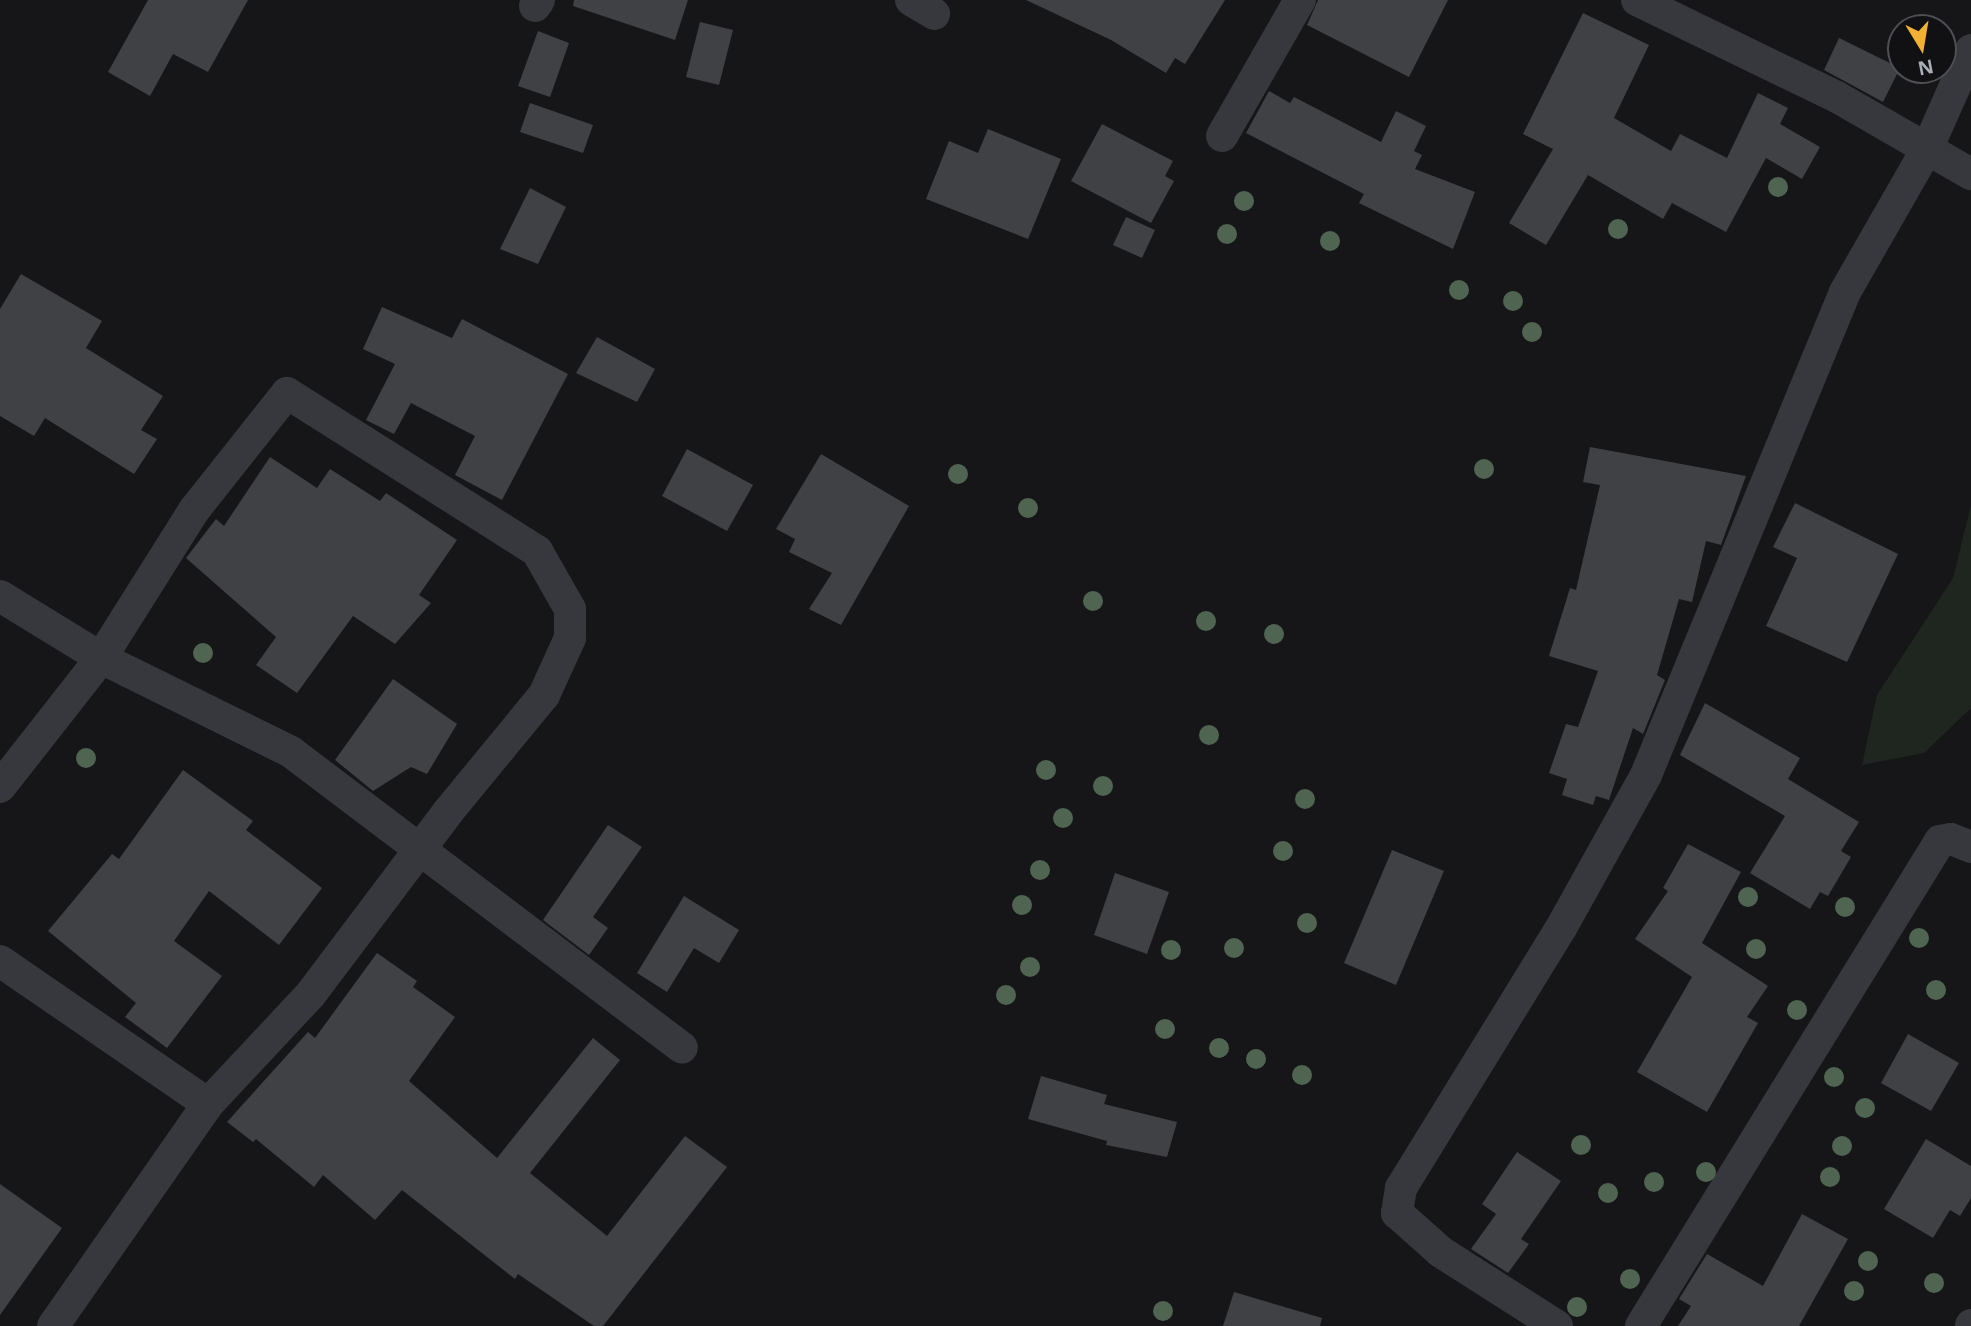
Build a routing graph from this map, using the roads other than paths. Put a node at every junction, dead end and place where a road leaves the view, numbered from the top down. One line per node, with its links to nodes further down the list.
1 (1300, 0): 4 (street)
2 (1637, 0): 5 (street)
3 (1971, 50): 5 (street)
4 (1222, 136)
5 (1928, 148): 6 (street); 16 (street)
6 (1971, 174)
7 (0, 596): 8 (street)
8 (101, 658): 9 (street); 11 (street); 11 (street)
9 (0, 787)
10 (1971, 847): 17 (street)
11 (421, 849): 13 (street); 14 (street)
12 (0, 961): 14 (street)
13 (682, 1048)
14 (208, 1104): 15 (street)
15 (53, 1326)
16 (1557, 1326)
17 (1641, 1326)

